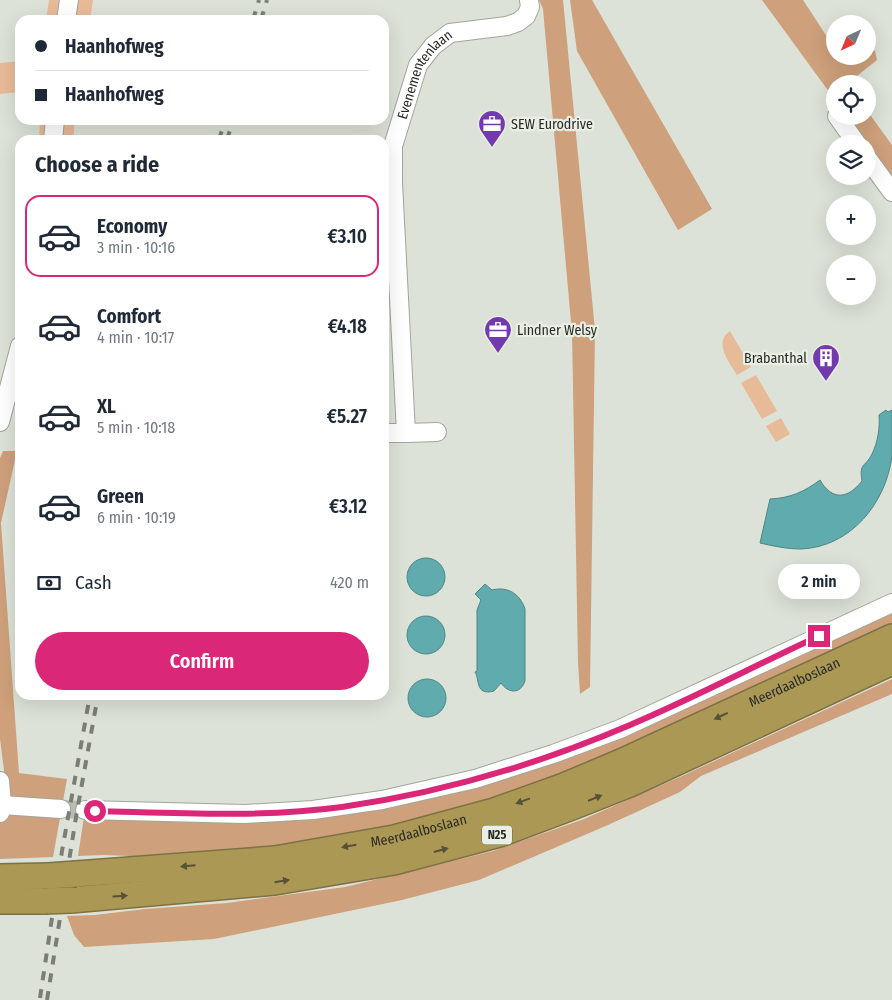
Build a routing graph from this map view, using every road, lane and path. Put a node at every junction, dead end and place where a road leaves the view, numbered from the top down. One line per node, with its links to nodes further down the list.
1 (69, 0): 3 (street)
2 (529, 0): 10 (street, Evenementenlaan)
3 (67, 15)
4 (876, 170): 5 (street)
5 (892, 192)
6 (15, 365): 7 (street)
7 (0, 422)
8 (437, 432): 10 (street)
9 (389, 433): 10 (street)
10 (406, 433)
11 (892, 603): 17 (street)
12 (892, 637): 18 (highway, Meerdaalboslaan / N25, one-way to 18, bridge)
13 (892, 662): 19 (highway, Meerdaalboslaan / N25, one-way to 13, bridge)
14 (0, 781): 15 (street)
15 (1, 809): 16 (street)
16 (61, 809)
17 (86, 810)
18 (0, 877)
19 (0, 901)

